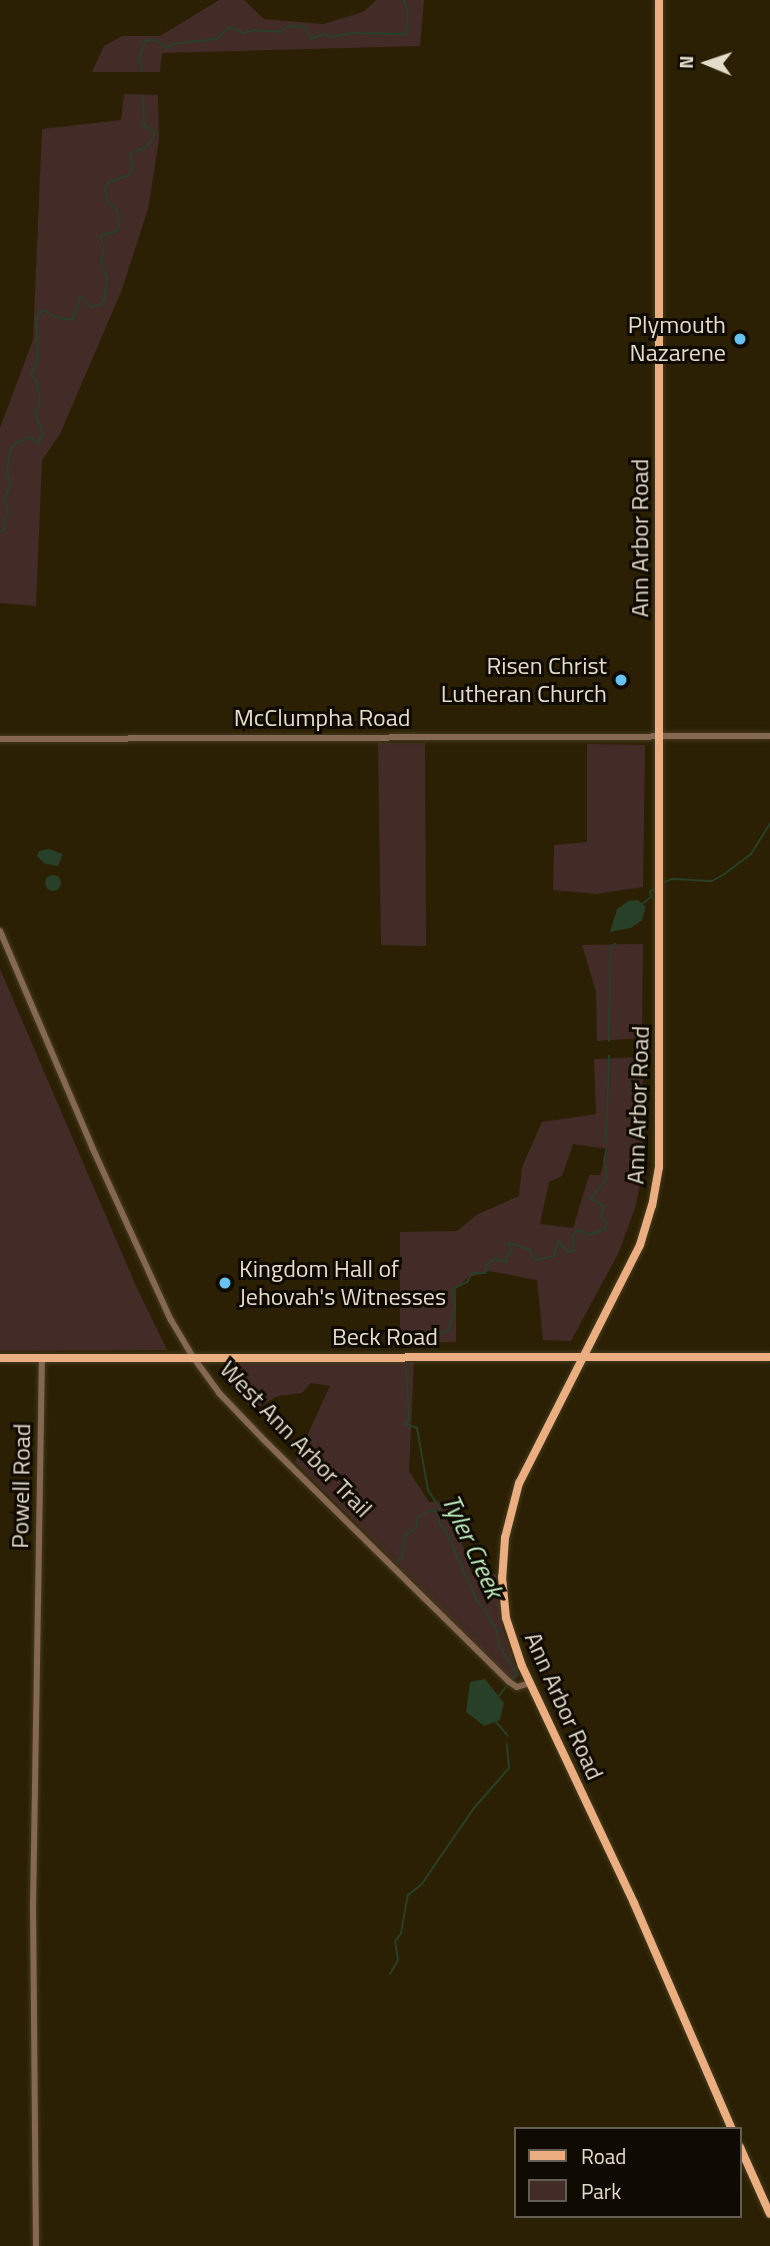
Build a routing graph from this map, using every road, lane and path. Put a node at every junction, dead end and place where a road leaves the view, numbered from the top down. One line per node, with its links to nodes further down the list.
1 (659, 0): 2 (main road, Ann Arbor Road)
2 (660, 737): 3 (street, McClumpha Road); 4 (street, McClumpha Road); 6 (main road, Ann Arbor Road)
3 (770, 737)
4 (0, 739)
5 (0, 931): 8 (street, West Ann Arbor Trail)
6 (583, 1356): 8 (main road, Beck Road); 9 (main road, Beck Road); 11 (main road, Ann Arbor Road)
7 (43, 1357): 8 (main road, Beck Road); 10 (main road, Beck Road); 15 (street, Powell Road)
8 (192, 1357): 11 (street, West Ann Arbor Trail)
9 (770, 1357)
10 (0, 1358)
11 (530, 1683): 12 (main road, Ann Arbor Road)
12 (731, 2127)
13 (742, 2151): 14 (main road)
14 (770, 2214)
15 (36, 2246)

